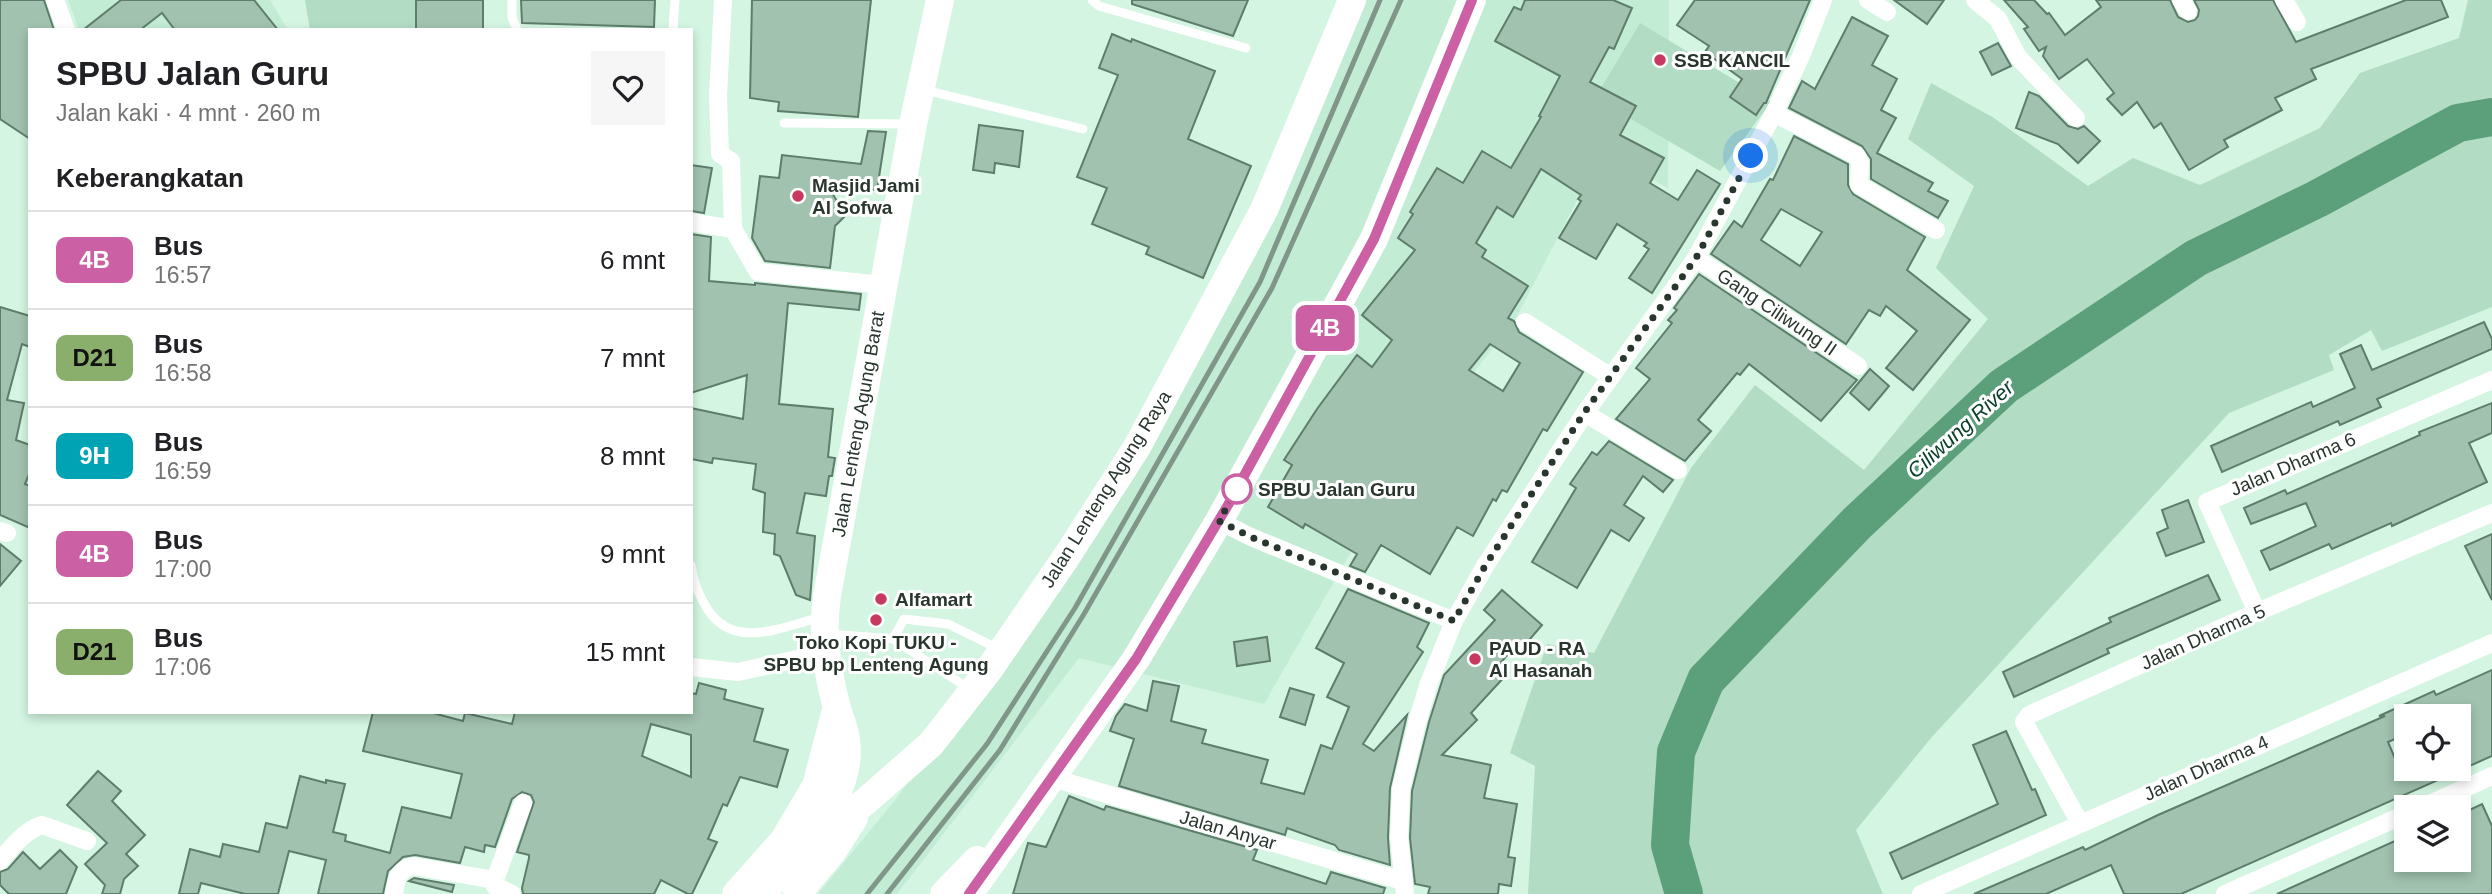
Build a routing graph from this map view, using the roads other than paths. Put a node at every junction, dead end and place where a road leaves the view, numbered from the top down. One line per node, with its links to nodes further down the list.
1 (55, 0): 15 (street)
2 (512, 0): 16 (lane)
3 (675, 0): 17 (lane)
4 (723, 0): 27 (street)
5 (940, 0): 19 (main road, Jalan Lenteng Agung Barat)
6 (1092, 0): 18 (lane)
7 (1352, 0): 44 (main road, Jalan Lenteng Agung Raya)
8 (1472, 0): 37 (main road)
9 (1823, 0): 20 (street)
10 (1868, 0): 13 (street)
11 (1975, 0): 21 (street)
12 (2284, 0): 14 (street)
13 (1887, 12)
14 (2297, 22)
15 (65, 28)
16 (516, 28)
17 (673, 28)
18 (1246, 48)
19 (920, 89): 23 (main road, Jalan Lenteng Agung Barat); 24 (lane)
20 (1774, 113): 26 (street); 28 (street)
21 (2076, 118)
22 (784, 123): 23 (lane)
23 (913, 124): 29 (main road, Jalan Lenteng Agung Barat)
24 (1083, 129)
25 (693, 222): 27 (street)
26 (1936, 230)
27 (734, 231): 29 (street)
28 (1696, 258): 31 (street, Gang Ciliwung II); 32 (street)
29 (883, 285): 41 (main road, Jalan Lenteng Agung Barat)
30 (1525, 322): 32 (street)
31 (1858, 366)
32 (1611, 377): 34 (street)
33 (2492, 380): 39 (street, Jalan Dharma 6)
34 (1584, 413): 35 (street); 40 (street)
35 (1678, 470)
36 (2492, 513): 39 (street, Jalan Dharma 5)
37 (1219, 521): 40 (street); 49 (main road)
38 (693, 572): 41 (lane)
39 (2257, 612): 54 (street, Jalan Dharma 5)
40 (1454, 621): 60 (street)
41 (817, 636): 42 (lane); 45 (street); 47 (main road, Jalan Lenteng Agung Barat)
42 (893, 639): 44 (lane); 46 (lane)
43 (2492, 643): 54 (street, Jalan Dharma 4)
44 (1002, 650): 46 (main road, Jalan Lenteng Agung Raya)
45 (693, 667)
46 (972, 691): 51 (main road, Jalan Lenteng Agung Raya)
47 (836, 707): 56 (main road, Jalan Lenteng Agung Barat); 59 (main road)
48 (2492, 776): 50 (street)
49 (1049, 783): 60 (street, Jalan Anyar); 61 (main road)
50 (2450, 795)
51 (866, 801): 56 (main road, Jalan Lenteng Agung Raya); 65 (main road)
52 (523, 803): 58 (street)
53 (2394, 819): 67 (street)
54 (2080, 823): 66 (street, Jalan Dharma 4)
55 (87, 841): 57 (street)
56 (811, 843): 59 (main road)
57 (0, 861)
58 (495, 880): 62 (street); 63 (street)
59 (759, 882): 64 (main road)
60 (1404, 888)
61 (967, 890)
62 (394, 894)
63 (512, 894)
64 (736, 894)
65 (797, 894)
66 (1921, 894)
67 (2225, 894)

